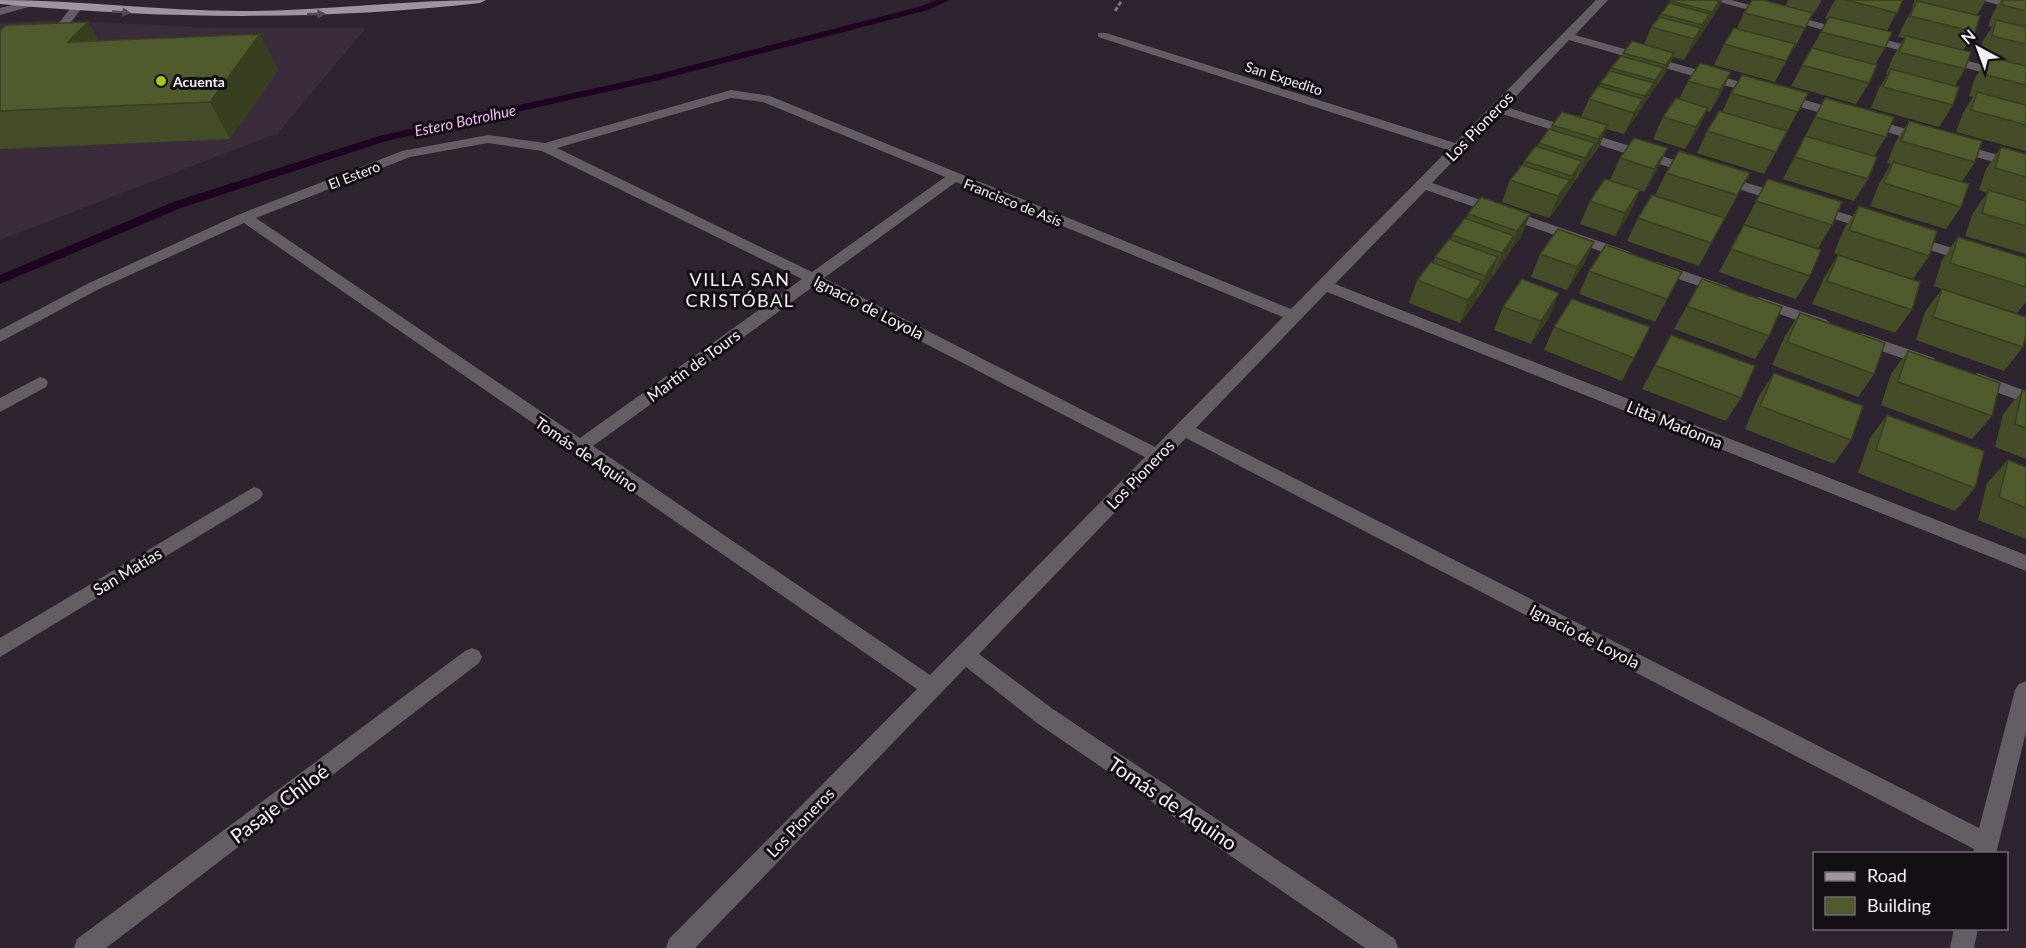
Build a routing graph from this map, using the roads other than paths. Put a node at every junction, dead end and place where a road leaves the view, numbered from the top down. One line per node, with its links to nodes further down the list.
1 (64, 0): 8 (street)
2 (480, 0): 9 (main road, one-way to 2)
3 (1602, 0): 13 (street, Los Pioneros)
4 (1718, 0): 15 (street)
5 (1986, 0): 10 (street)
6 (0, 1): 7 (main road)
7 (28, 4): 8 (main road); 11 (street)
8 (53, 6): 9 (main road)
9 (75, 9): 14 (street)
10 (2026, 9)
11 (0, 12)
12 (1102, 35): 19 (street, San Expedito)
13 (1567, 36): 17 (street, Los Pioneros); 20 (street)
14 (0, 57)
15 (2026, 80)
16 (731, 94): 18 (street, El Estero); 21 (street, Francisco de Asís)
17 (1497, 108): 19 (street, Los Pioneros); 24 (street)
18 (545, 147): 23 (street, El Estero); 25 (street, Ignacio de Loyola)
19 (1457, 148): 22 (street, Los Pioneros)
20 (2026, 167)
21 (953, 178): 25 (street, Martín de Tours); 27 (street, Francisco de Asís)
22 (1423, 184): 26 (street, Los Pioneros); 30 (street)
23 (245, 217): 28 (street, El Estero); 33 (street, Tomás de Aquino)
24 (1981, 261)
25 (813, 279): 33 (street, Martín de Tours); 34 (street, Ignacio de Loyola)
26 (1324, 285): 27 (street, Los Pioneros); 36 (street, Litta Madonna)
27 (1294, 316): 32 (street, Los Pioneros)
28 (0, 337)
29 (40, 383): 31 (street)
30 (2026, 396)
31 (0, 406)
32 (1183, 429): 34 (street, Los Pioneros); 42 (street, Ignacio de Loyola)
33 (578, 448): 40 (street, Tomás de Aquino)
34 (1158, 456): 38 (street, Los Pioneros)
35 (254, 494): 37 (street, San Matías)
36 (2026, 563)
37 (0, 648)
38 (964, 654): 40 (street, Los Pioneros); 46 (street, Tomás de Aquino)
39 (472, 657): 44 (street, Pasaje Chiloé)
40 (931, 687): 45 (street, Los Pioneros)
41 (2026, 690): 42 (street)
42 (1985, 849)
43 (1966, 930): 47 (street)
44 (86, 948)
45 (678, 948)
46 (1386, 948)
47 (1962, 948)

